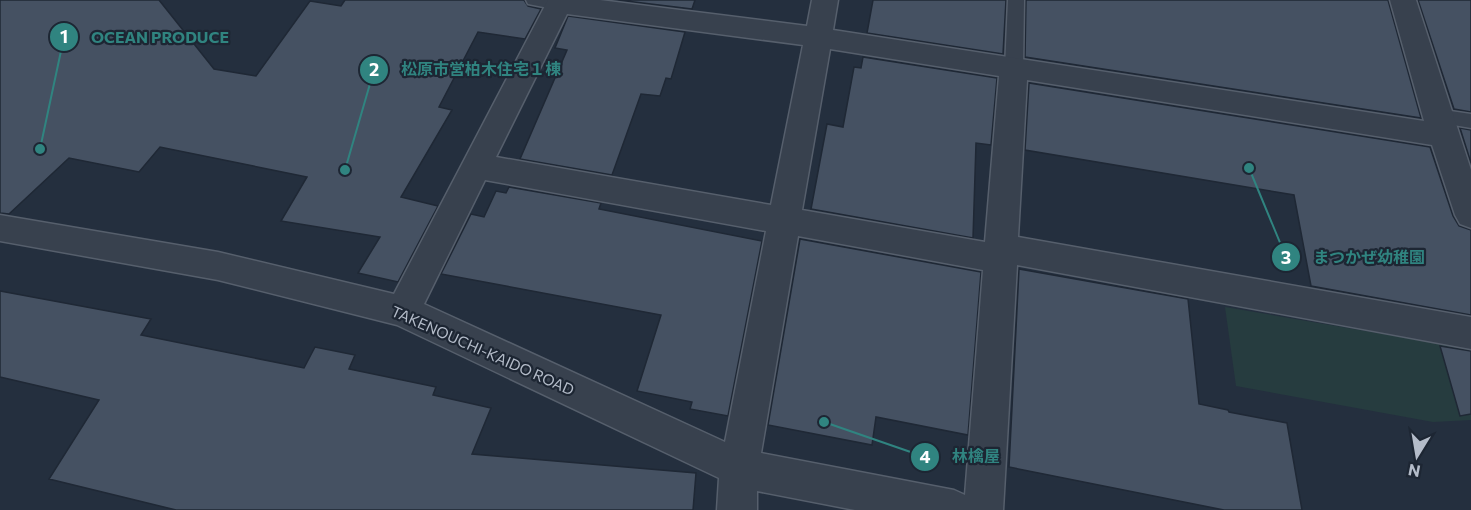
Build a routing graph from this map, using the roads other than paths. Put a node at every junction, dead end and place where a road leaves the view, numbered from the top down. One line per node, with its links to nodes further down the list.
1 (825, 0): 5 (street)
2 (1017, 0): 6 (lane)
3 (1403, 0): 8 (street)
4 (551, 1): 5 (street); 9 (street)
5 (817, 37): 6 (street); 11 (street)
6 (1014, 68): 8 (street); 13 (street)
7 (1471, 121): 8 (lane)
8 (1440, 125): 10 (street)
9 (476, 166): 11 (street); 14 (street)
10 (1471, 215)
11 (785, 219): 13 (street); 16 (street)
12 (3, 233): 14 (street, TAKENOUCHI-KAIDO ROAD)
13 (1001, 254): 15 (street); 19 (street)
14 (403, 311): 16 (street, TAKENOUCHI-KAIDO ROAD)
15 (1471, 333)
16 (739, 468): 17 (street); 18 (street, TAKENOUCHI-KAIDO ROAD)
17 (737, 510)
18 (954, 510)
19 (983, 510)

